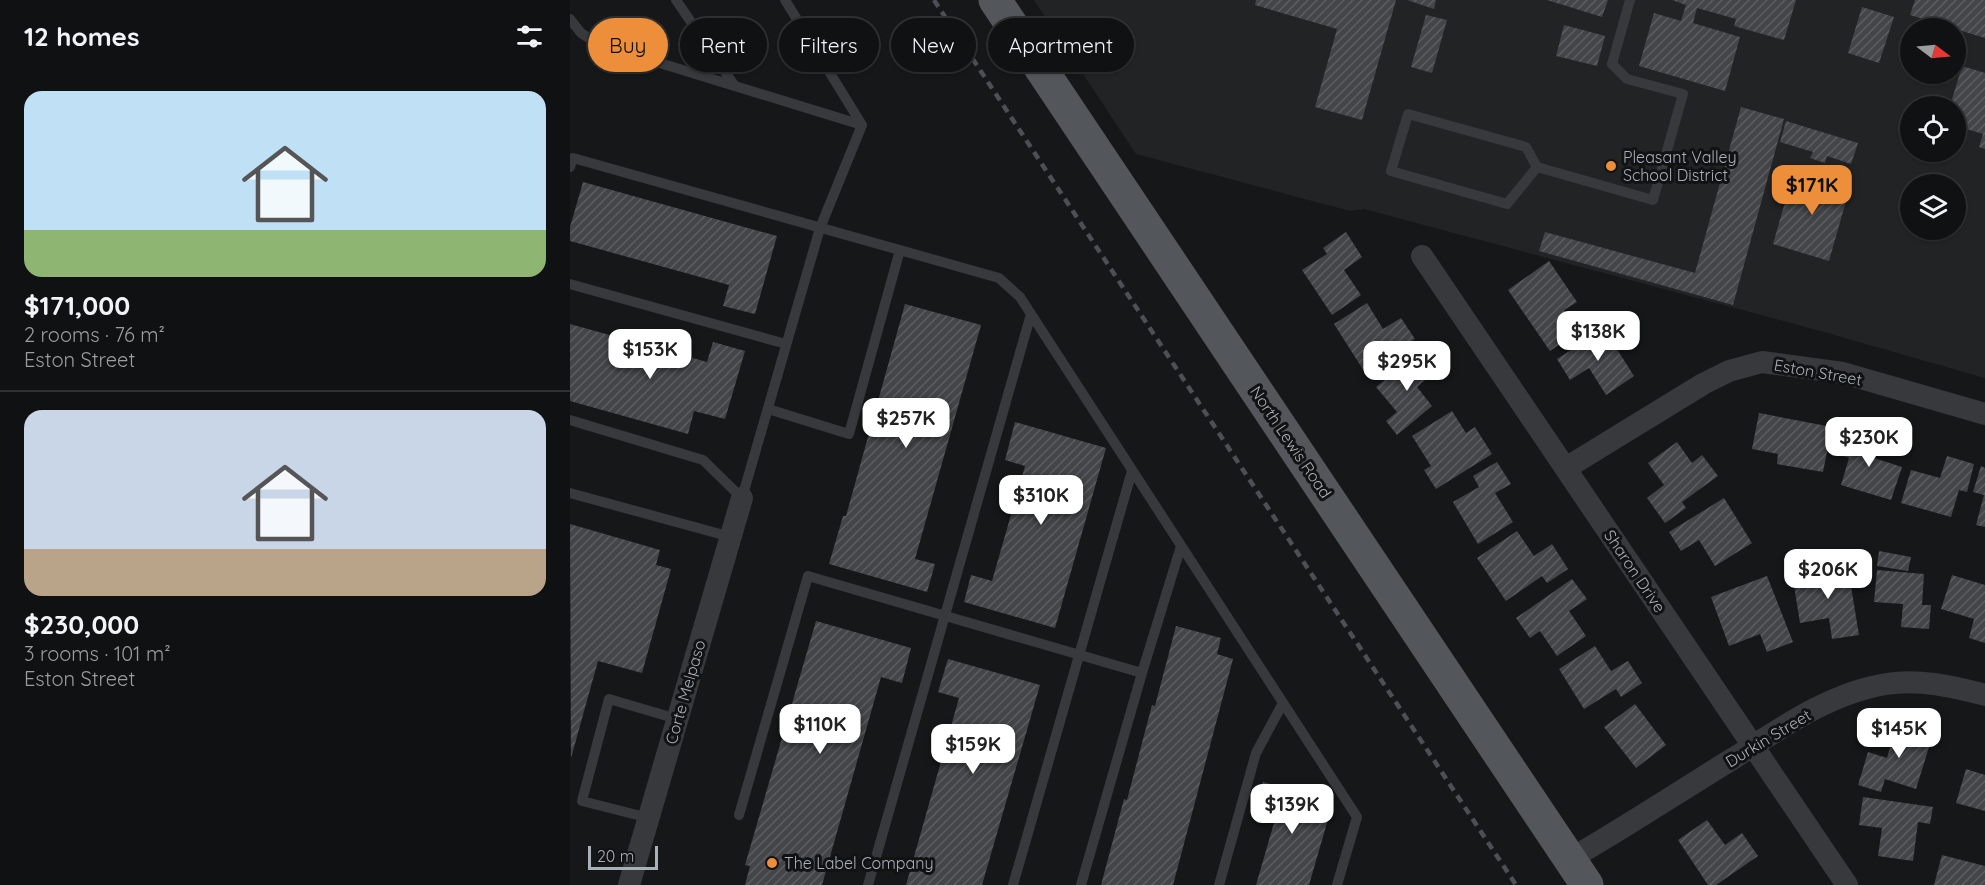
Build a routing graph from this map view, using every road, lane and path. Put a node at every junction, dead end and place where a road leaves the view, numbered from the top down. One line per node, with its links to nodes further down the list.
1 (676, 0): 6 (lane)
2 (785, 0): 7 (lane)
3 (995, 0): 34 (main road, North Lewis Road)
4 (1630, 0): 9 (lane)
5 (570, 19): 6 (lane)
6 (734, 85): 7 (lane)
7 (862, 124): 10 (lane)
8 (570, 167): 10 (lane)
9 (1537, 167): 9 (lane)
10 (820, 228): 11 (lane); 15 (lane)
11 (900, 250): 14 (lane); 16 (lane)
12 (1422, 256): 19 (street, Sharon Drive)
13 (570, 284): 15 (lane)
14 (1031, 314): 20 (lane); 25 (lane)
15 (786, 345): 16 (lane)
16 (768, 409): 22 (lane)
17 (1985, 414): 19 (street, Eston Street)
18 (570, 420): 22 (lane)
19 (1566, 468): 31 (street, Sharon Drive)
20 (1132, 471): 24 (lane); 26 (lane)
21 (570, 493): 23 (lane)
22 (742, 498): 23 (street, Corte Melpaso)
23 (730, 537): 30 (street, Corte Melpaso)
24 (1181, 546): 27 (lane); 29 (lane)
25 (945, 616): 26 (lane); 32 (lane); 36 (lane)
26 (1079, 654): 27 (lane); 37 (lane)
27 (1142, 674): 38 (lane)
28 (1985, 695): 31 (street, Durkin Street)
29 (1283, 703): 39 (lane); 40 (lane)
30 (677, 719): 33 (street, Corte Melpaso); 33 (lane)
31 (1752, 746): 34 (street, Durkin Street); 41 (street, Sharon Drive)
32 (739, 815)
33 (649, 818): 35 (street, Corte Melpaso)
34 (1579, 872)
35 (629, 885)
36 (868, 885)
37 (1013, 885)
38 (1081, 885)
39 (1219, 885)
40 (1337, 885)
41 (1847, 885)

